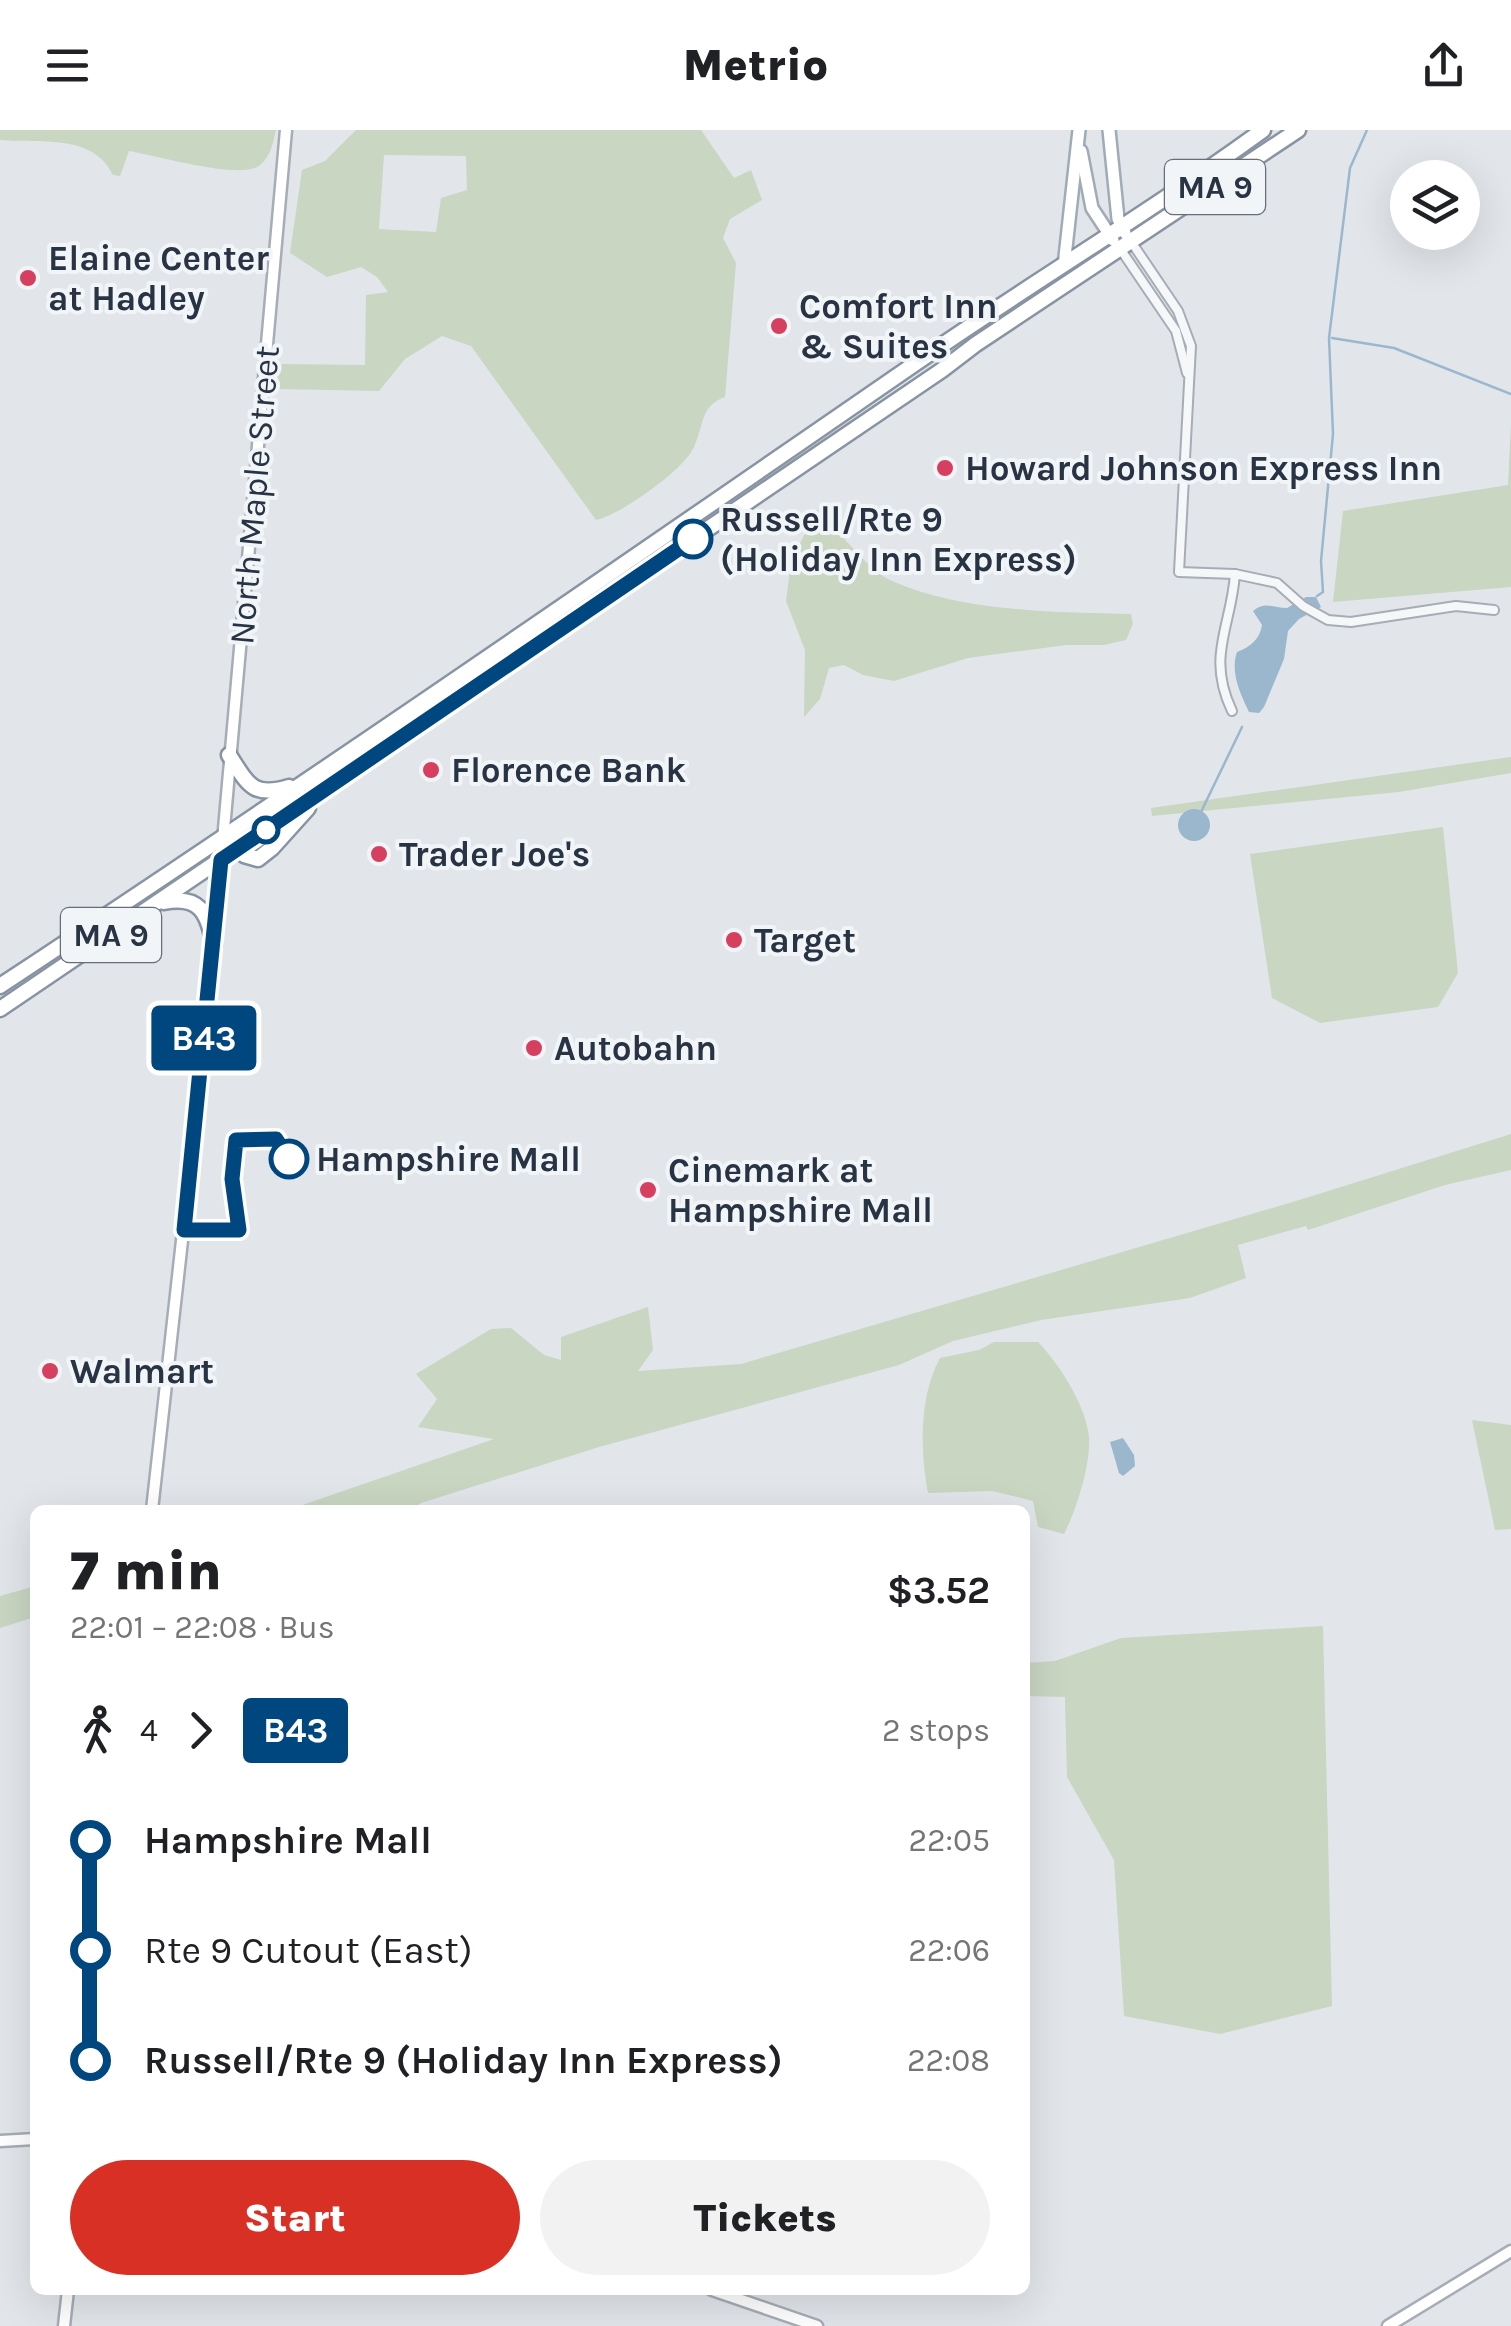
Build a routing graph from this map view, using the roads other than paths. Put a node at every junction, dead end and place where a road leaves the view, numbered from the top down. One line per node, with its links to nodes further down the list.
1 (286, 130): 12 (main road, North Maple Street)
2 (1079, 130): 6 (main road); 7 (main road)
3 (1110, 130): 6 (main road)
4 (1263, 130): 6 (highway, MA 9)
5 (1298, 130): 6 (highway, MA 9)
6 (1120, 238): 7 (highway, MA 9); 8 (street); 8 (street); 16 (highway, MA 9)
7 (1064, 266): 13 (highway, MA 9)
8 (1190, 397): 9 (street)
9 (1235, 574): 10 (street); 11 (street)
10 (1494, 610)
11 (1232, 710)
12 (229, 755): 13 (highway); 15 (main road, North Maple Street)
13 (304, 783): 14 (highway, MA 9)
14 (237, 829): 15 (highway, MA 9); 16 (highway)
15 (222, 839): 17 (main road, North Maple Street); 20 (highway, MA 9)
16 (239, 847): 17 (highway, MA 9)
17 (221, 860): 18 (highway, MA 9); 19 (main road, North Maple Street)
18 (158, 903): 19 (highway); 21 (highway, MA 9)
19 (214, 946): 22 (main road, North Maple Street)
20 (0, 986)
21 (0, 1008)
22 (153, 1505)
23 (30, 2139): 24 (main road)
24 (0, 2141)
25 (1511, 2251): 30 (main road)
26 (67, 2295): 28 (main road)
27 (727, 2295): 29 (main road)
28 (64, 2326)
29 (817, 2326)
30 (1388, 2326)

